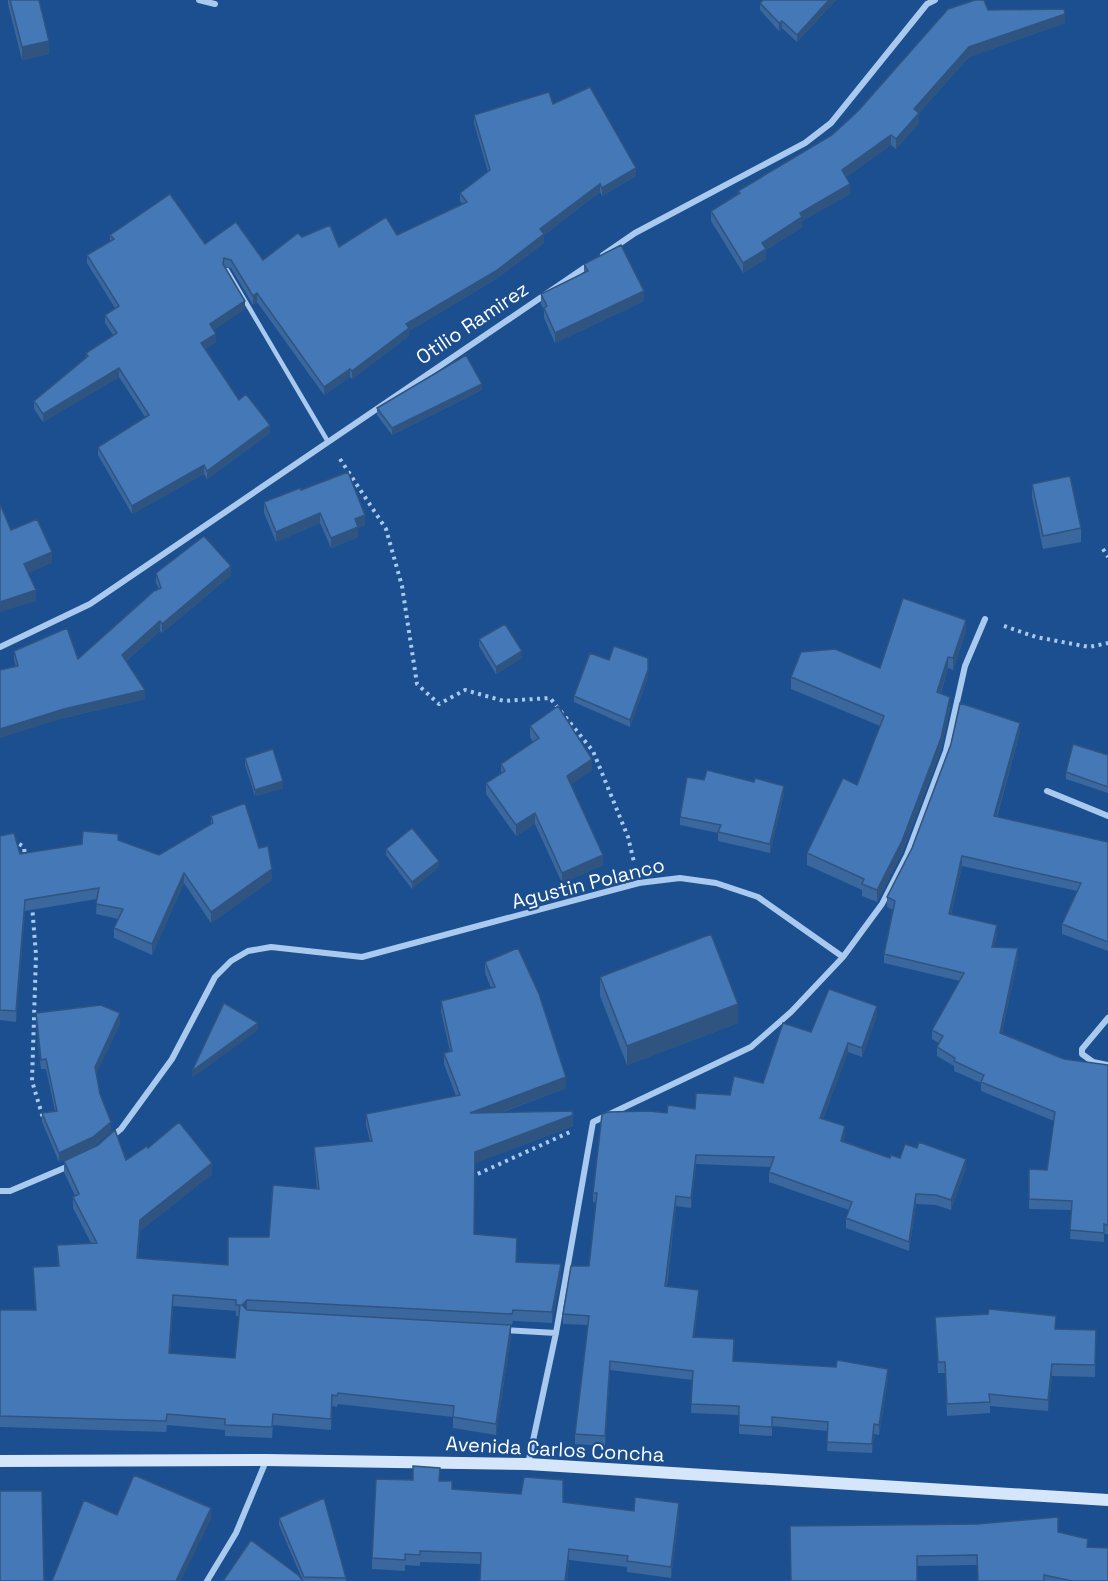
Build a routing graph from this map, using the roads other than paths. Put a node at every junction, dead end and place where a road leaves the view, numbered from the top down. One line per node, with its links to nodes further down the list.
1 (199, 0): 3 (street)
2 (935, 0): 5 (street, Otilio Ramirez)
3 (216, 4)
4 (226, 270): 5 (lane)
5 (327, 440): 7 (street, Otilio Ramirez)
6 (985, 619): 10 (street)
7 (0, 647)
8 (1047, 791): 9 (street)
9 (1108, 816)
10 (843, 957): 13 (street, Agustin Polanco); 17 (street)
11 (1108, 1018): 12 (street)
12 (1108, 1065)
13 (104, 1144)
14 (77, 1162): 15 (street)
15 (0, 1191)
16 (497, 1329): 17 (street)
17 (556, 1333): 20 (street)
18 (266, 1460): 19 (street, Avenida Carlos Concha); 20 (street, Avenida Carlos Concha); 22 (street)
19 (0, 1461)
20 (528, 1464): 21 (street, Avenida Carlos Concha)
21 (1108, 1499)
22 (207, 1581)

